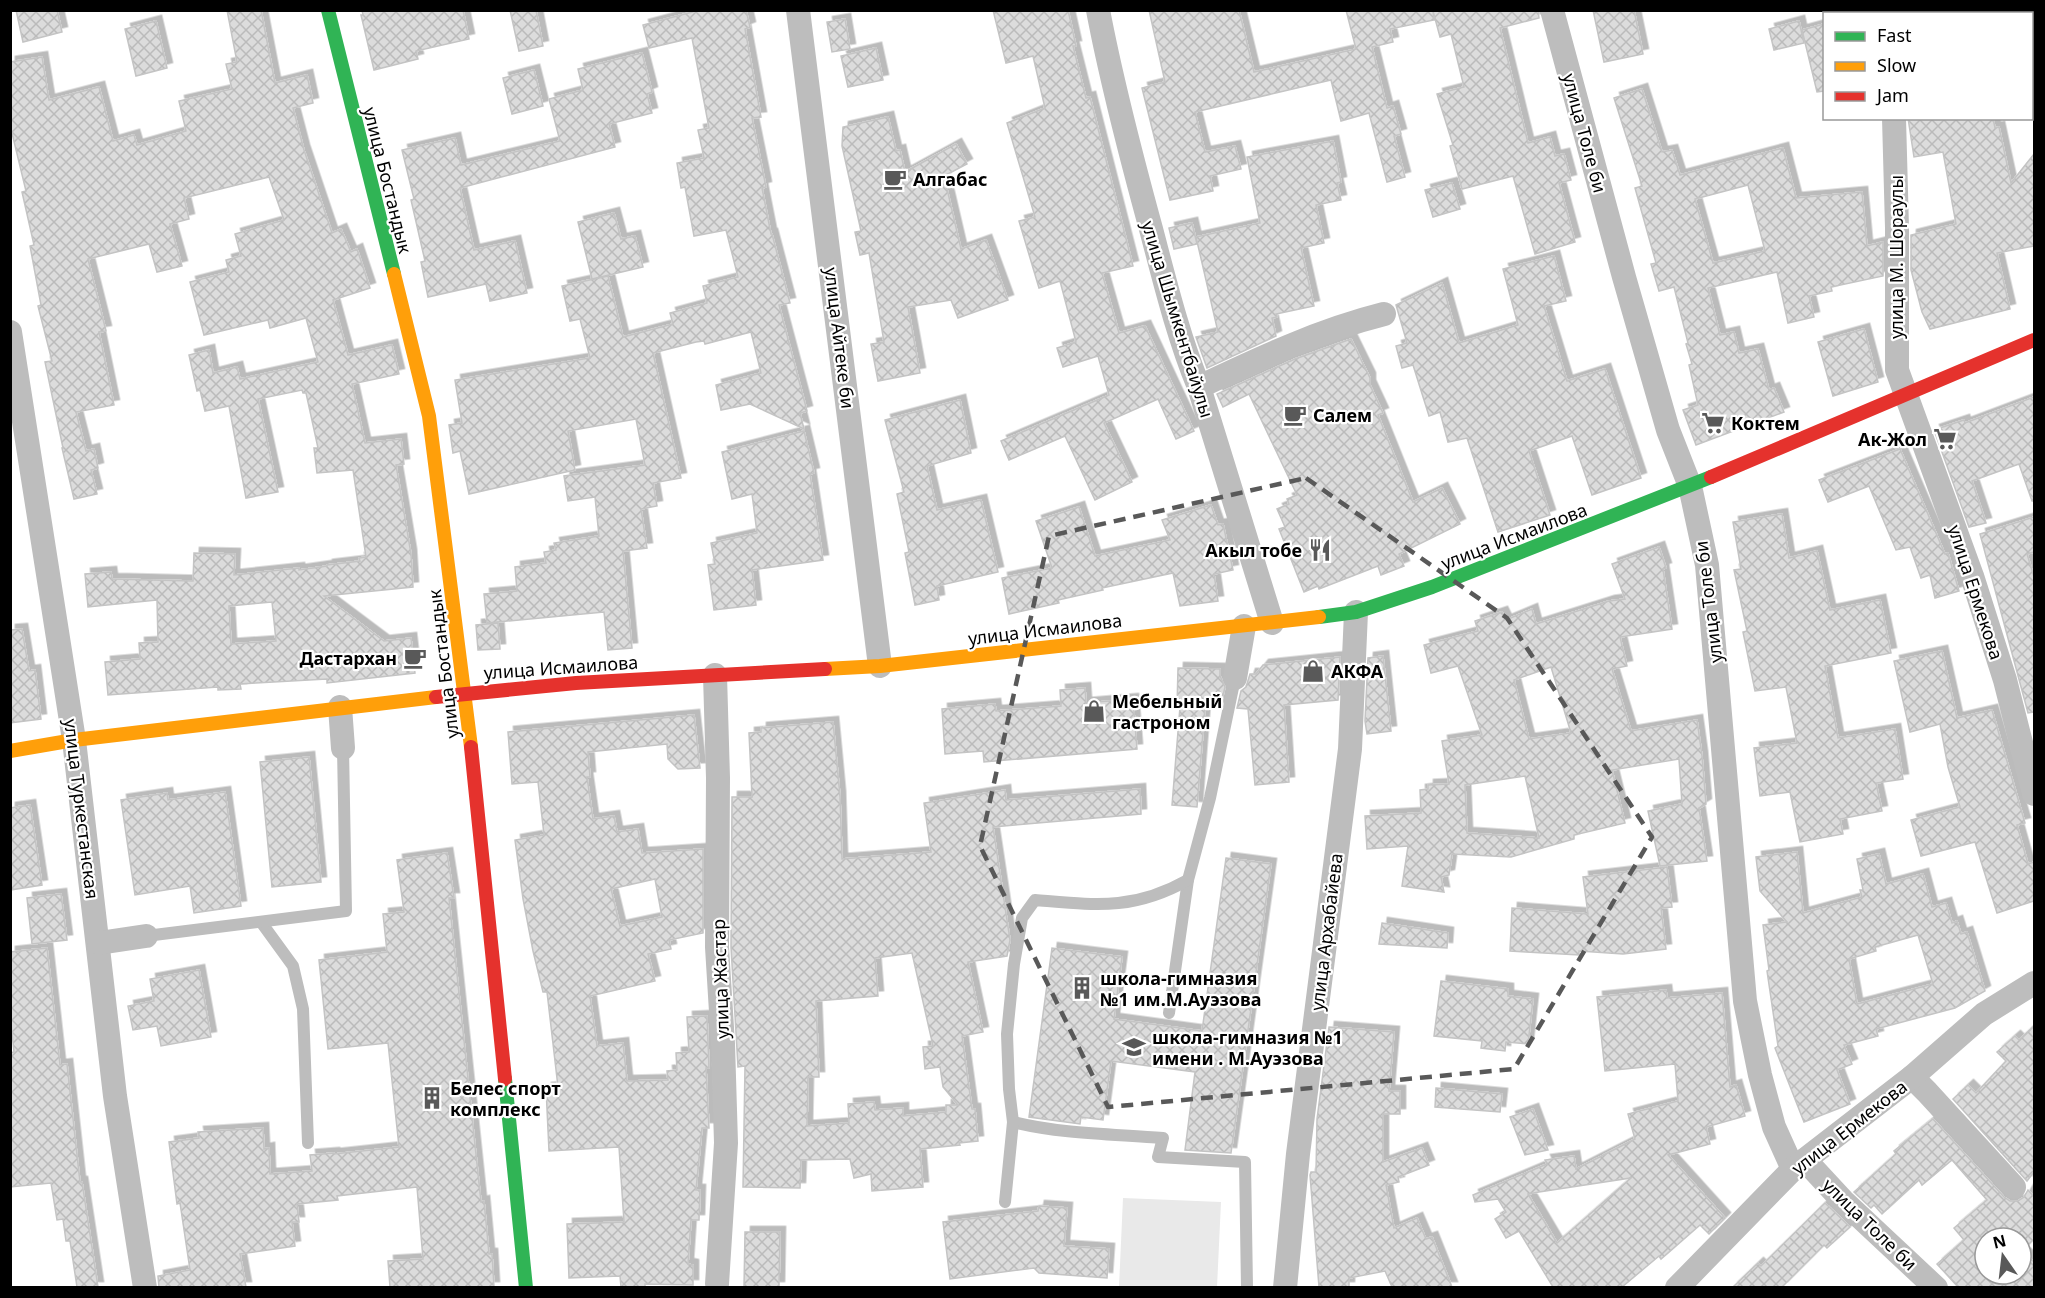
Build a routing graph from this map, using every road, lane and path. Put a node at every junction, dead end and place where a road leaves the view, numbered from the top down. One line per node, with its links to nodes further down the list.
1 (328, 10): 18 (main road, улица Бостандык)
2 (798, 10): 15 (street, улица Айтеке би)
3 (1098, 10): 9 (street, улица Шымкентбайулы)
4 (1552, 10): 11 (street, улица Толе би)
5 (1894, 120): 10 (street, улица М. Шораулы)
6 (1384, 314): 9 (street)
7 (10, 332): 20 (street, улица Туркестанская)
8 (2034, 340): 10 (main road, улица Исмаилова)
9 (1198, 387): 13 (street, улица Шымкентбайулы)
10 (1905, 393): 11 (main road, улица Исмаилова); 23 (street, улица Ермекова)
11 (1690, 486): 12 (main road, улица Исмаилова); 33 (street, улица Толе би)
12 (1356, 612): 13 (main road, улица Исмаилова); 40 (street, улица Архабайева)
13 (1272, 623): 14 (main road, улица Исмаилова)
14 (1244, 626): 15 (main road, улица Исмаилова); 17 (street)
15 (880, 666): 16 (main road, улица Исмаилова)
16 (715, 675): 18 (main road, улица Исмаилова); 36 (street, улица Жастар)
17 (1235, 678): 24 (lane)
18 (465, 693): 19 (main road, улица Исмаилова); 38 (main road, улица Бостандык)
19 (340, 707): 20 (main road, улица Исмаилова); 21 (street)
20 (74, 740): 22 (main road, улица Исмаилова); 27 (street, улица Туркестанская)
21 (343, 748): 25 (lane)
22 (10, 751)
23 (2034, 794)
24 (1188, 880): 29 (lane); 31 (lane)
25 (261, 922): 26 (lane); 32 (lane)
26 (146, 936): 27 (street)
27 (99, 943): 37 (street, улица Туркестанская)
28 (2034, 983): 30 (street, улица Ермекова)
29 (1169, 1013)
30 (1912, 1077): 33 (street, улица Ермекова); 34 (street)
31 (1013, 1122): 35 (lane); 39 (lane)
32 (308, 1143)
33 (1799, 1165): 41 (street, улица Ермекова); 42 (street, улица Толе би)
34 (2014, 1187)
35 (1005, 1202)
36 (717, 1284)
37 (145, 1287)
38 (526, 1287)
39 (1247, 1287)
40 (1285, 1287)
41 (1677, 1287)
42 (1936, 1287)

